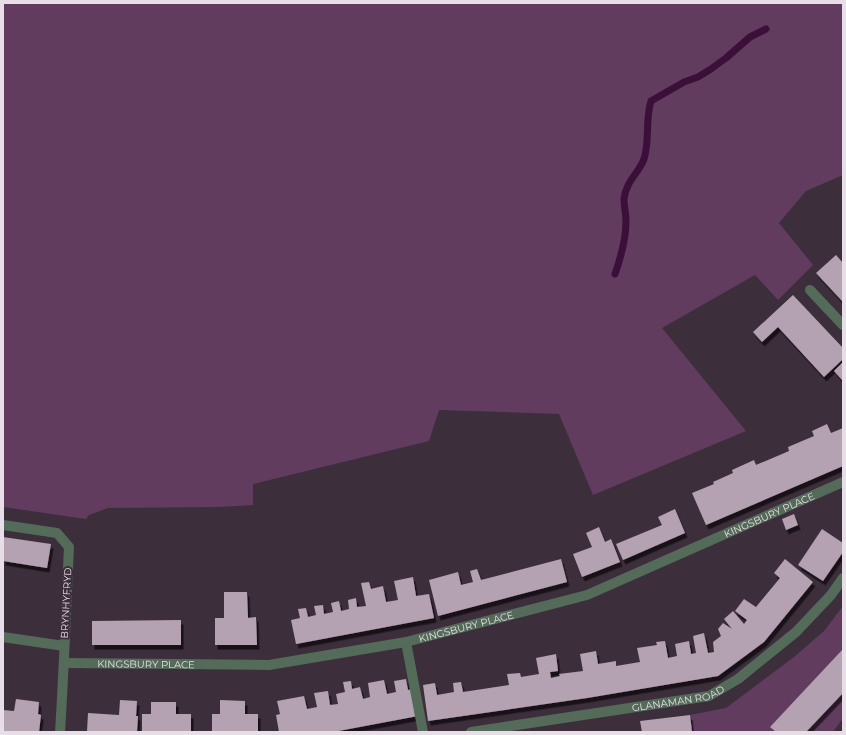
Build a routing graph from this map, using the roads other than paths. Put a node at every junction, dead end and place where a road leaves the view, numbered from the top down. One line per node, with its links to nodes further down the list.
1 (810, 290): 2 (street)
2 (843, 325)
3 (843, 482): 7 (street, KINGSBURY PLACE)
4 (3, 525): 8 (street, BRYNHYFRYD)
5 (843, 578): 10 (street, GLANAMAN ROAD)
6 (3, 637): 8 (street)
7 (406, 642): 9 (street, KINGSBURY PLACE); 12 (street)
8 (64, 646): 9 (street, BRYNHYFRYD)
9 (65, 663): 11 (street, BRYNHYFRYD)
10 (534, 727): 13 (street, GLANAMAN ROAD)
11 (60, 732)
12 (423, 732)
13 (471, 732)

